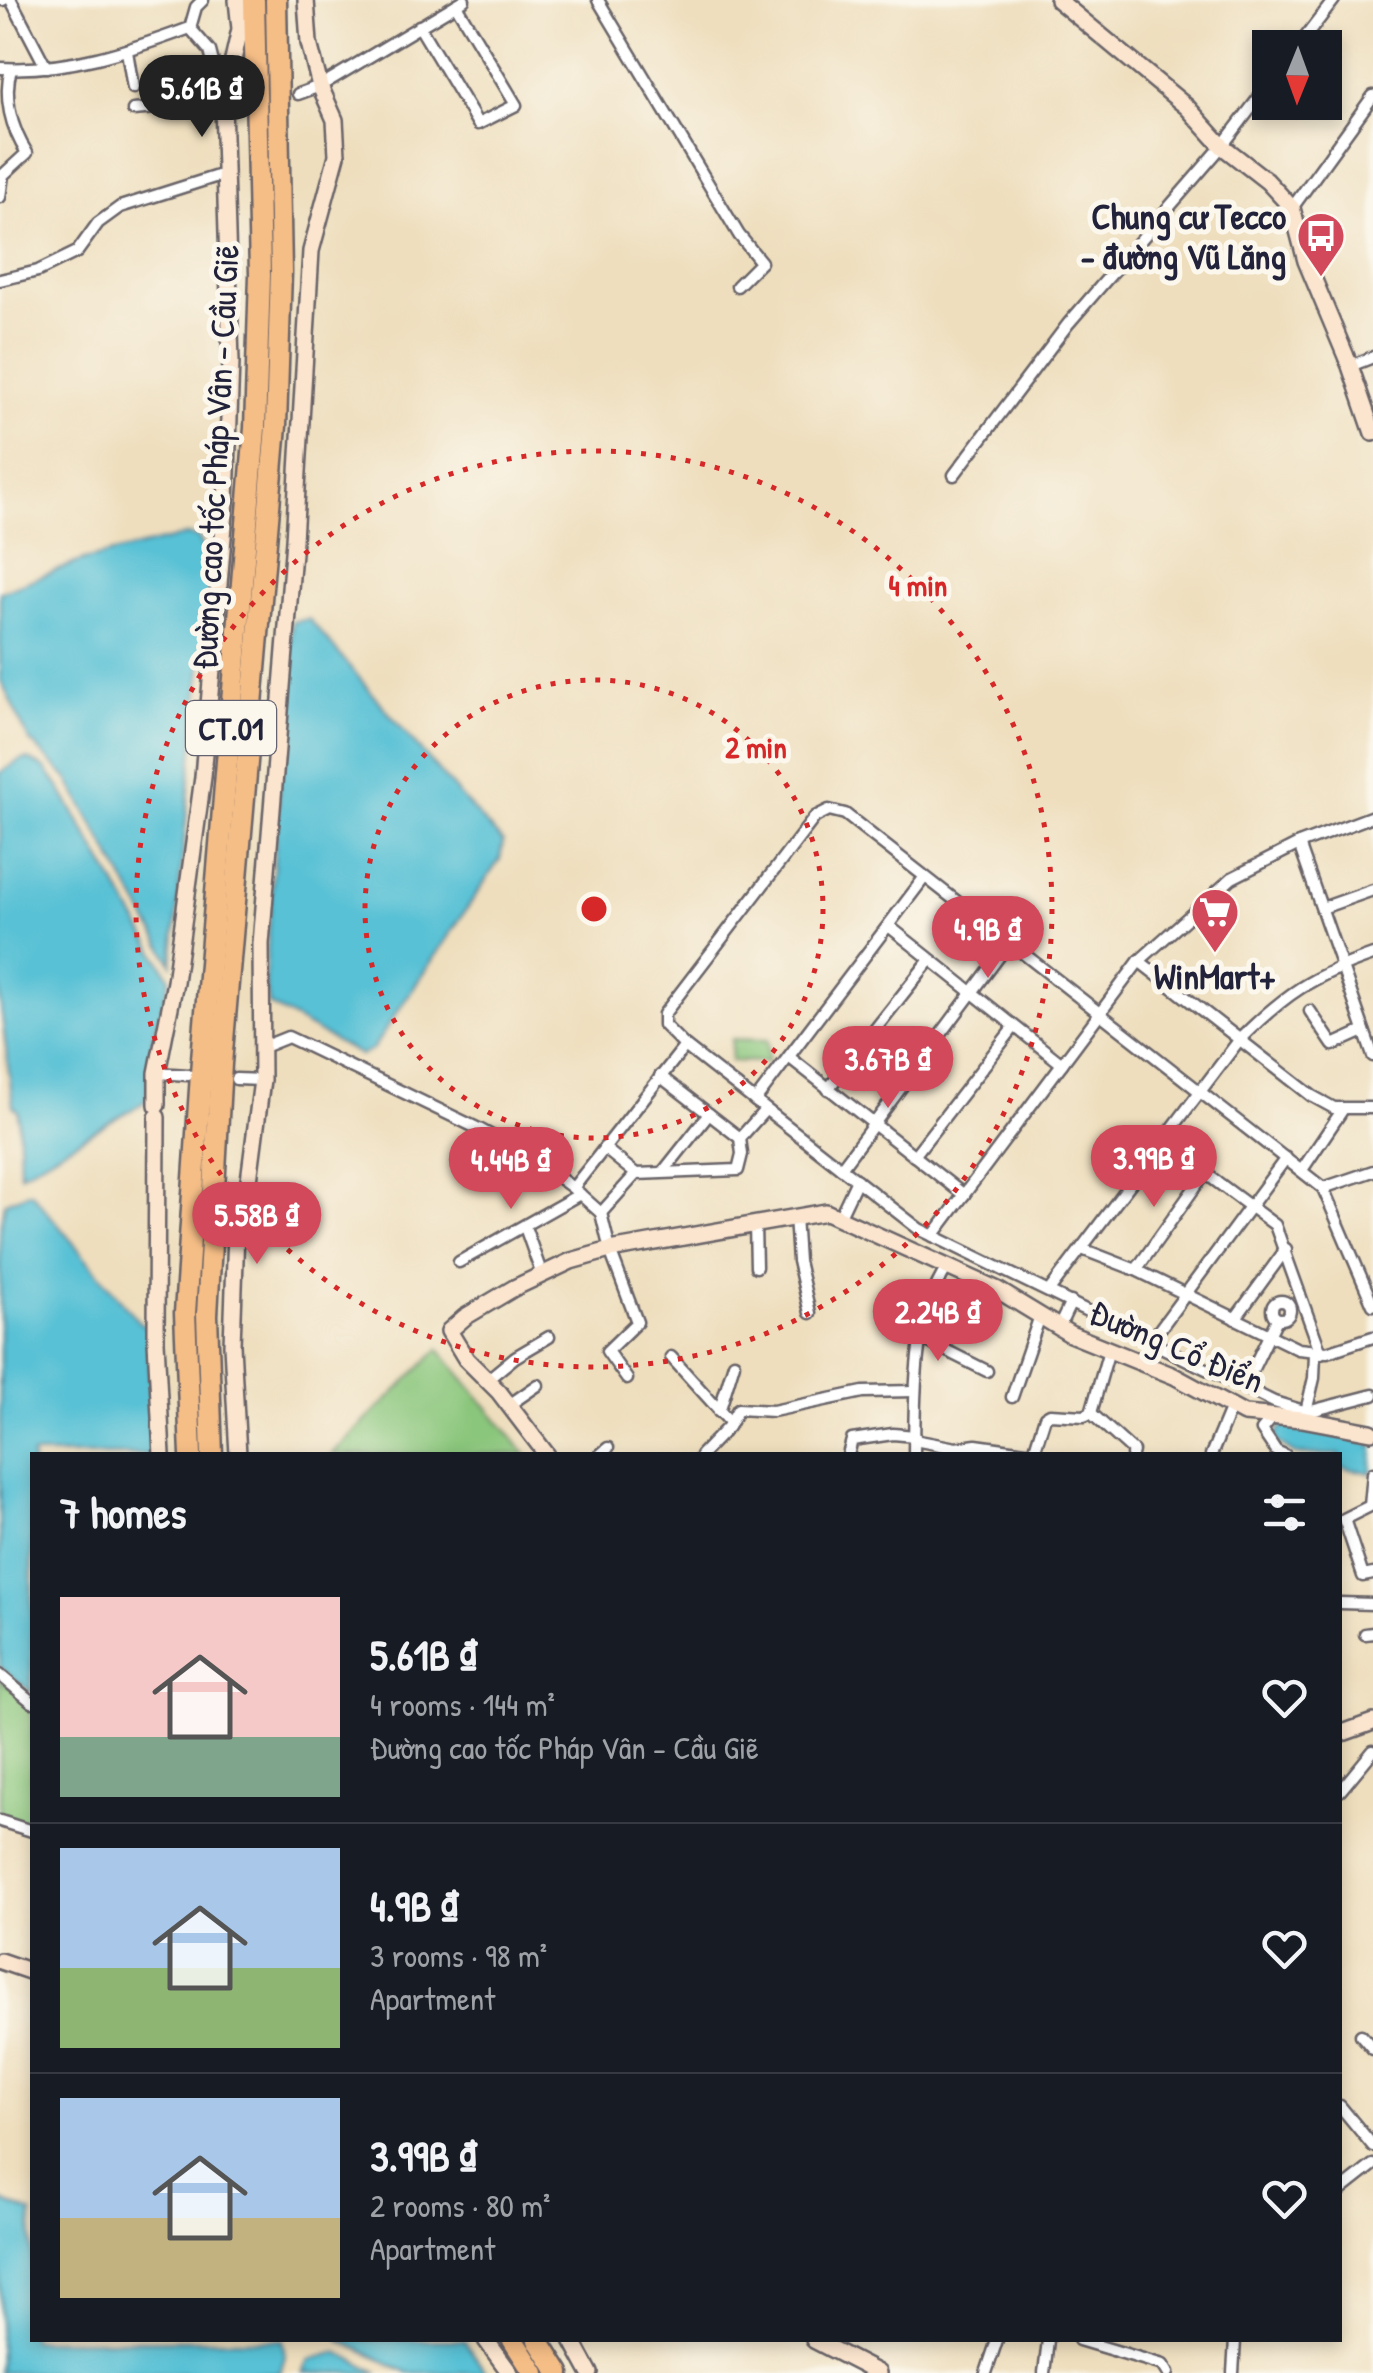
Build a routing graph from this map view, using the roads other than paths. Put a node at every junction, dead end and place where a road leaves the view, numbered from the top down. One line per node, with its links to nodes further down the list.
1 (5, 0): 15 (street)
2 (237, 0): 21 (street)
3 (254, 0): 140 (highway, Đường cao tốc Pháp Vân - Cầu Giẽ / CT.01)
4 (276, 0): 141 (highway, Đường cao tốc Pháp Vân - Cầu Giẽ / CT.01)
5 (306, 0): 17 (street)
6 (598, 0): 30 (street)
7 (1058, 0): 25 (street)
8 (1334, 0): 13 (street)
9 (197, 2): 12 (street)
10 (460, 2): 11 (street); 11 (street)
11 (419, 26): 17 (street)
12 (190, 28): 14 (street); 21 (street)
13 (1311, 30)
14 (127, 52): 15 (street); 18 (street)
15 (46, 67): 16 (street)
16 (5, 68): 22 (street)
17 (320, 86): 19 (street); 53 (street)
18 (133, 88)
19 (298, 94)
20 (1373, 96): 28 (street)
21 (232, 102): 24 (street); 26 (street)
22 (4, 107): 27 (street)
23 (1252, 107): 25 (street)
24 (133, 110)
25 (1222, 146): 28 (street); 34 (street)
26 (227, 173): 29 (street); 57 (street)
27 (0, 196)
28 (1292, 208): 32 (street)
29 (0, 280)
30 (737, 286)
31 (1373, 358): 32 (street)
32 (1350, 366): 33 (street)
33 (1373, 434)
34 (954, 474)
35 (1373, 816): 36 (street)
36 (1299, 844): 39 (street); 44 (street)
37 (924, 878): 40 (street); 41 (street); 52 (street)
38 (1373, 890): 39 (street)
39 (1322, 908): 45 (street)
40 (890, 927): 43 (street); 55 (street)
41 (1009, 943): 46 (street); 48 (street)
42 (1373, 955): 45 (street)
43 (929, 961): 46 (street); 62 (street)
44 (1140, 961): 48 (street); 51 (street)
45 (1342, 966): 50 (street); 51 (street)
46 (972, 994): 49 (street); 69 (street)
47 (1310, 1011): 50 (street)
48 (1101, 1012): 56 (street); 63 (street)
49 (1014, 1027): 56 (street); 73 (street)
50 (1364, 1030): 54 (street)
51 (1240, 1040): 63 (street); 66 (street)
52 (685, 1046): 59 (street); 64 (street)
53 (264, 1047): 61 (street); 83 (street)
54 (1373, 1056)
55 (789, 1058): 62 (street); 64 (street)
56 (1062, 1064): 84 (street)
57 (157, 1073): 58 (street); 139 (street)
58 (188, 1074)
59 (660, 1076): 68 (street); 72 (street)
60 (236, 1078): 61 (street)
61 (262, 1080): 142 (street)
62 (828, 1089): 69 (street)
63 (1201, 1090): 71 (street); 74 (street)
64 (755, 1102): 67 (street)
65 (1373, 1108): 66 (street)
66 (1343, 1109): 76 (street)
67 (765, 1110): 70 (street); 75 (street)
68 (709, 1114): 70 (street); 78 (street)
69 (873, 1126): 73 (street); 75 (street)
70 (740, 1138): 78 (street)
71 (1162, 1142): 79 (street); 92 (street)
72 (604, 1148): 80 (street); 83 (street)
73 (914, 1156): 84 (street)
74 (1286, 1158): 76 (street); 85 (street)
75 (841, 1168): 81 (street)
76 (1302, 1170): 82 (street)
77 (1373, 1171): 82 (street)
78 (664, 1172): 80 (street)
79 (1205, 1173): 85 (street); 98 (street)
80 (636, 1174): 86 (street)
81 (857, 1180): 88 (street); 91 (street)
82 (1324, 1188): 106 (street)
83 (577, 1191): 86 (street); 90 (street)
84 (964, 1195): 91 (street)
85 (1249, 1206): 93 (street); 102 (street)
86 (601, 1214): 94 (street)
87 (796, 1216): 88 (street, Đường Cổ Điển); 89 (street, Đường Cổ Điển); 108 (street)
88 (840, 1218): 97 (street, Đường Cổ Điển)
89 (755, 1225): 94 (street, Đường Cổ Điển); 96 (street)
90 (525, 1227): 95 (street); 99 (street)
91 (933, 1236): 101 (street)
92 (1082, 1249): 98 (street); 101 (street)
93 (1286, 1249): 100 (street); 104 (street)
94 (610, 1250): 99 (street, Đường Cổ Điển); 123 (street)
95 (459, 1262)
96 (756, 1266)
97 (948, 1266): 109 (street, Đường Cổ Điển); 116 (street)
98 (1136, 1270): 102 (street)
99 (542, 1275): 124 (street, Đường Cổ Điển)
100 (1257, 1289): 105 (street); 110 (street)
101 (1049, 1291): 103 (street)
102 (1183, 1294): 110 (street); 117 (street)
103 (1071, 1302): 112 (street); 117 (street)
104 (1304, 1302): 107 (street); 119 (street)
105 (1274, 1304): 107 (street); 111 (street)
106 (1373, 1305)
107 (1290, 1307): 111 (street)
108 (810, 1313)
109 (1040, 1316): 112 (street, Đường Cổ Điển); 129 (street)
110 (1235, 1319): 113 (street)
111 (1278, 1319): 113 (street)
112 (1059, 1327): 118 (street, Đường Cổ Điển)
113 (1269, 1336): 119 (street); 126 (street)
114 (549, 1337): 124 (street)
115 (1373, 1337): 119 (street)
116 (921, 1338): 122 (street); 127 (street)
117 (1151, 1341): 126 (street)
118 (1109, 1350): 131 (street, Đường Cổ Điển); 133 (street)
119 (1318, 1353): 134 (street)
120 (671, 1356): 132 (street)
121 (734, 1363): 132 (street)
122 (987, 1371)
123 (627, 1379)
124 (487, 1380): 130 (street, Đường Cổ Điển)
125 (538, 1386): 130 (street)
126 (1244, 1387): 134 (street)
127 (915, 1391): 136 (street); 138 (street)
128 (1373, 1395): 134 (street)
129 (1012, 1397)
130 (509, 1405): 143 (street, Đường Cổ Điển)
131 (1231, 1407): 135 (street, Đường Cổ Điển); 150 (street)
132 (719, 1412): 136 (street)
133 (1091, 1413): 148 (street); 149 (street)
134 (1305, 1416): 135 (street, Đường Cổ Điển); 137 (street, Đường Cổ Điển)
135 (1274, 1417): 151 (street)
136 (729, 1421): 144 (street)
137 (1372, 1435)
138 (914, 1438): 145 (street); 146 (street); 147 (street)
139 (162, 1452)
140 (191, 1452)
141 (212, 1452)
142 (238, 1452)
143 (544, 1452)
144 (703, 1452)
145 (849, 1452)
146 (914, 1452)
147 (1026, 1452)
148 (1034, 1452)
149 (1133, 1452)
150 (1212, 1452)
151 (1278, 1452)
152 (1373, 1472): 153 (street)
153 (1373, 1574)
154 (1342, 1604): 155 (street)
155 (1373, 1604)
156 (0, 1675): 157 (street)
157 (30, 1700)
158 (1373, 1722): 159 (street)
159 (1342, 1732)
160 (1373, 1752): 161 (street)
161 (1342, 1789)
162 (0, 1821): 163 (street)
163 (30, 1830)
164 (0, 1962): 165 (street)
165 (30, 1971)
166 (1362, 2035): 167 (street)
167 (1373, 2049)
168 (1342, 2108): 169 (street)
169 (1373, 2146)
170 (1373, 2165): 171 (street)
171 (1342, 2189)
172 (487, 2342): 181 (street)
173 (514, 2342): 182 (highway)
174 (539, 2342): 183 (highway)
175 (573, 2342): 184 (street)
176 (818, 2342): 185 (street)
177 (996, 2342): 186 (street)
178 (1048, 2342): 187 (street)
179 (1086, 2342): 188 (street)
180 (1235, 2342): 189 (street)
181 (510, 2373)
182 (534, 2373)
183 (559, 2373)
184 (590, 2373)
185 (878, 2373)
186 (986, 2373)
187 (1044, 2373)
188 (1168, 2373)
189 (1233, 2373)

